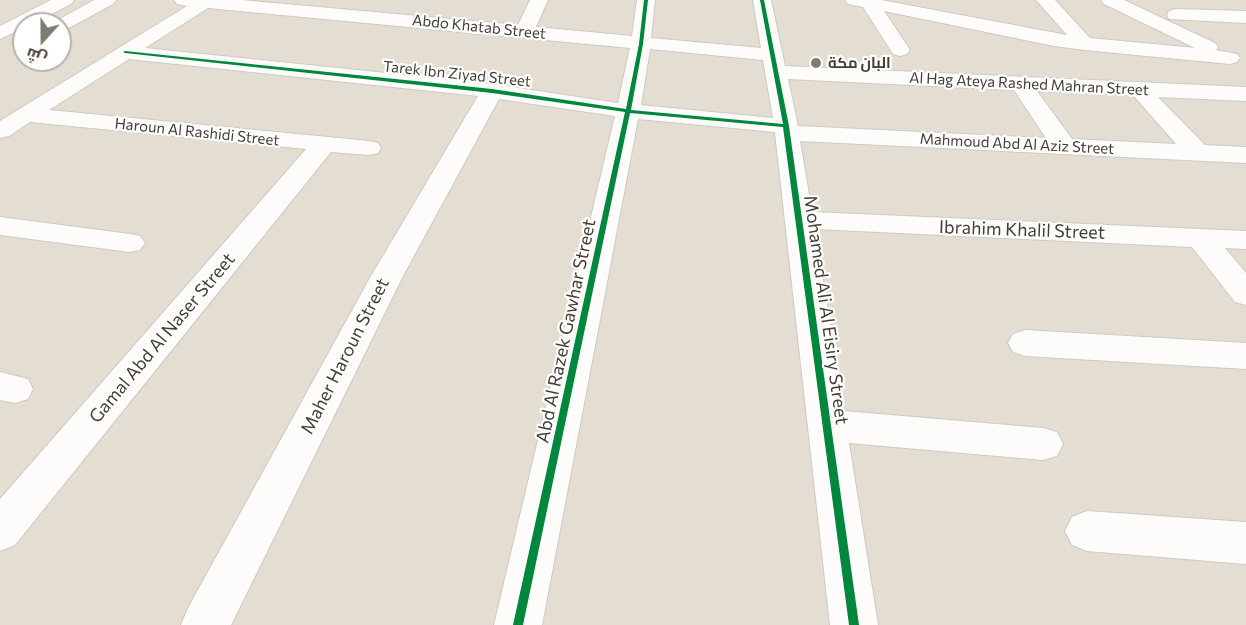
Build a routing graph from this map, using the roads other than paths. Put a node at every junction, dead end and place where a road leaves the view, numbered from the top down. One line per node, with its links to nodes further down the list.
1 (65, 0): 18 (street)
2 (107, 0): 15 (street)
3 (183, 0): 11 (street, Abdo Khatab Street)
4 (539, 0): 17 (street)
5 (646, 0): 20 (street, Abd Al Razek Gawhar Street)
6 (762, 0): 26 (street, Mohamed Ali Al Eisiry Street)
7 (1046, 0): 21 (street)
8 (1110, 0): 19 (street)
9 (1142, 0): 13 (street)
10 (861, 1): 16 (street); 24 (street)
11 (205, 2): 12 (street, Abdo Khatab Street); 25 (street)
12 (335, 6): 17 (street, Abdo Khatab Street)
13 (1176, 15): 14 (street); 23 (street)
14 (1246, 17)
15 (72, 19)
16 (981, 26): 21 (street); 22 (street)
17 (524, 32): 20 (street, Abdo Khatab Street)
18 (0, 33)
19 (1185, 36): 23 (street); 23 (street)
20 (641, 44): 26 (street, Abdo Khatab Street); 31 (street, Abd Al Razek Gawhar Street)
21 (1085, 44): 23 (street)
22 (990, 45)
23 (1232, 46)
24 (900, 51)
25 (125, 52): 29 (street, Tarek Ibn Ziyad Street); 32 (street)
26 (775, 64): 27 (street, Al Hag Ateya Rashed Mahran Street); 33 (street, Mohamed Ali Al Eisiry Street)
27 (1009, 77): 28 (street, Al Hag Ateya Rashed Mahran Street); 36 (street)
28 (1140, 89): 30 (street, Al Hag Ateya Rashed Mahran Street); 38 (street)
29 (492, 90): 31 (street, Tarek Ibn Ziyad Street); 53 (street, Maher Haroun Street)
30 (1246, 94)
31 (628, 111): 33 (street, Tarek Ibn Ziyad Street); 54 (street, Abd Al Razek Gawhar Street)
32 (26, 115): 34 (street); 35 (street, Haroun Al Rashidi Street)
33 (787, 130): 36 (street, Mahmoud Abd Al Aziz Street); 40 (street, Mohamed Ali Al Eisiry Street)
34 (0, 131)
35 (324, 144): 37 (street, Haroun Al Rashidi Street); 50 (street, Gamal Abd Al Naser Street)
36 (1064, 146): 38 (street, Mahmoud Abd Al Aziz Street)
37 (369, 148)
38 (1198, 153): 39 (street, Mahmoud Abd Al Aziz Street)
39 (1246, 155)
40 (799, 220): 42 (street, Ibrahim Khalil Street); 48 (street, Mohamed Ali Al Eisiry Street)
41 (0, 226): 44 (street)
42 (1201, 238): 43 (street, Ibrahim Khalil Street); 45 (street)
43 (1246, 240)
44 (130, 243)
45 (1246, 294)
46 (1025, 343): 47 (street)
47 (1246, 356)
48 (826, 425): 49 (street); 55 (street, Mohamed Ali Al Eisiry Street)
49 (1043, 444)
50 (0, 531)
51 (1087, 531): 52 (street)
52 (1246, 543)
53 (205, 625)
54 (518, 625)
55 (854, 625)

